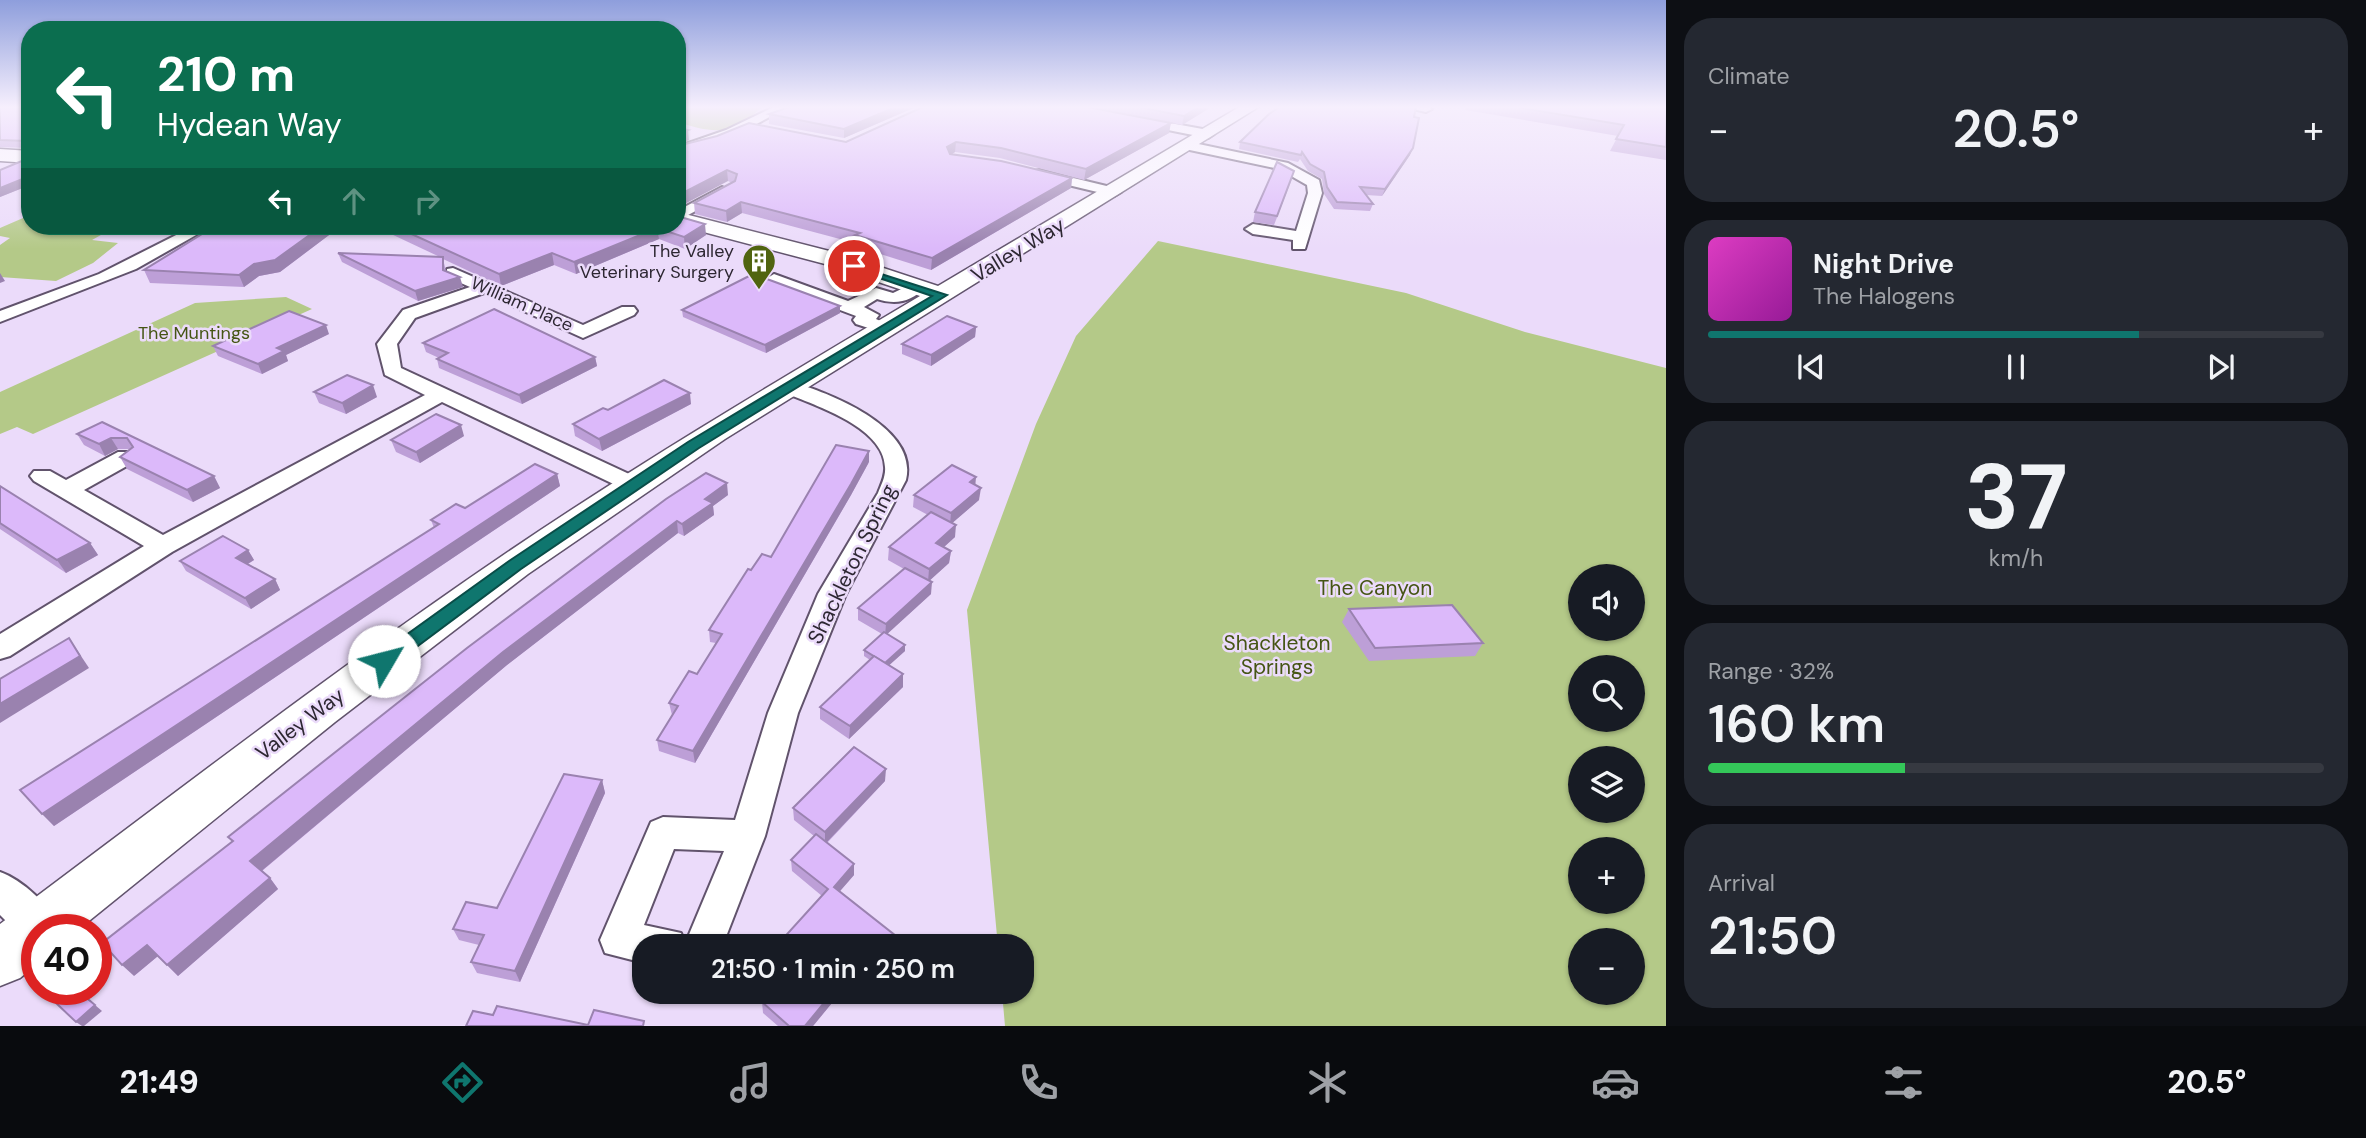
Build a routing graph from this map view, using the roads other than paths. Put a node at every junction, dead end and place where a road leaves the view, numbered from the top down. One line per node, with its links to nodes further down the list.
1 (1176, 154): 7 (street, Valley Way)
2 (1244, 154): 10 (street)
3 (21, 160): 4 (street)
4 (2, 163)
5 (1022, 170): 7 (street)
6 (729, 187): 8 (street)
7 (1114, 192): 15 (street, Valley Way)
8 (686, 213)
9 (686, 220): 15 (street)
10 (1253, 229)
11 (190, 235): 18 (street)
12 (453, 273): 14 (street, William Place)
13 (774, 279): 16 (street)
14 (483, 288): 17 (street, William Place); 21 (street)
15 (929, 291): 16 (street); 19 (street, Valley Way)
16 (850, 307): 19 (street)
17 (628, 312)
18 (0, 317)
19 (887, 328): 20 (street, Valley Way)
20 (787, 387): 24 (street, Valley Way); 28 (street, Shackleton Spring)
21 (440, 395): 24 (street); 26 (street)
22 (126, 457): 25 (street)
23 (42, 476): 25 (street)
24 (634, 485): 31 (street, Valley Way)
25 (66, 490): 26 (street)
26 (163, 545): 27 (street)
27 (0, 648)
28 (748, 836): 32 (street, Shackleton Spring); 34 (street)
29 (0, 889): 30 (street)
30 (25, 914)
31 (55, 914)
32 (709, 934)
33 (21, 940): 35 (street, Valley Way)
34 (632, 942)
35 (0, 957)

